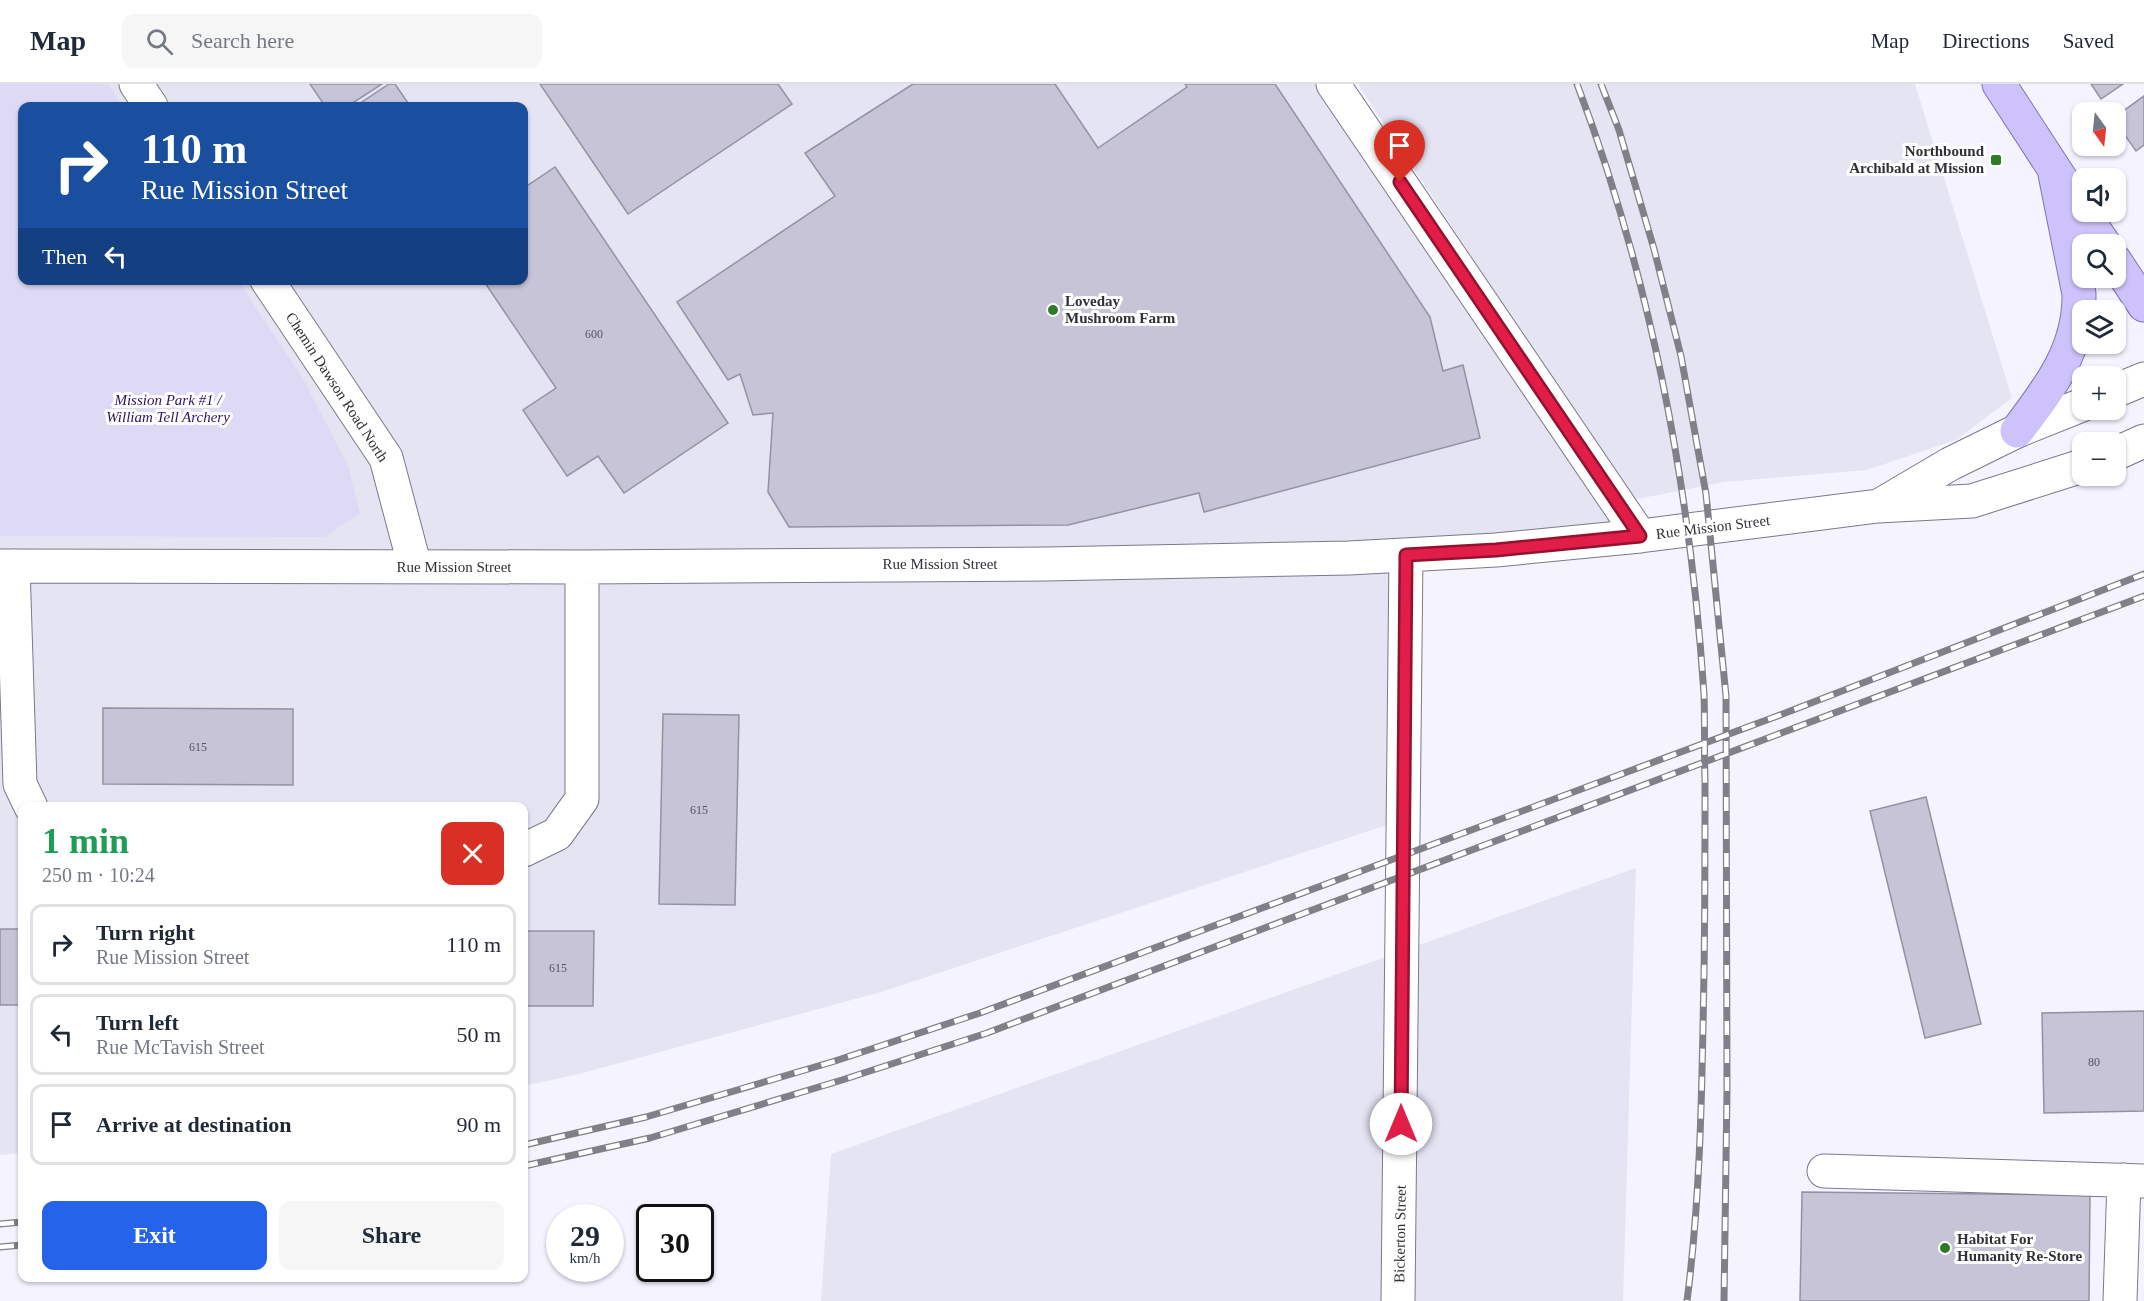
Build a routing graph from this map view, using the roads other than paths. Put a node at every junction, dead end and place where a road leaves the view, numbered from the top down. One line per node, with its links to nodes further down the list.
1 (136, 84): 4 (street)
2 (1333, 84): 18 (street)
3 (1999, 84): 5 (main road)
4 (148, 102)
5 (2054, 169): 6 (main road); 13 (main road)
6 (2072, 196)
7 (2126, 278): 9 (main road)
8 (270, 285): 21 (street, Chemin Dawson Road North)
9 (2144, 306)
10 (2144, 379): 11 (street)
11 (2126, 386)
12 (2072, 409): 13 (street, Rue Mission Street)
13 (2018, 431): 17 (street, Rue Mission Street)
14 (2144, 441): 15 (street)
15 (2126, 448)
16 (2072, 469): 17 (street, Rue Mission Street)
17 (1878, 506): 18 (street, Rue Mission Street)
18 (1640, 536): 19 (street, Rue Mission Street)
19 (1406, 555): 22 (street, Rue Mission Street); 28 (street, Bickerton Street)
20 (6, 566): 21 (street, Rue Mission Street); 23 (street)
21 (415, 567): 22 (street, Rue Mission Street)
22 (582, 567): 24 (street)
23 (29, 802)
24 (528, 848)
25 (1824, 1171): 26 (street)
26 (2134, 1180): 27 (street)
27 (2128, 1282)
28 (1398, 1301)

